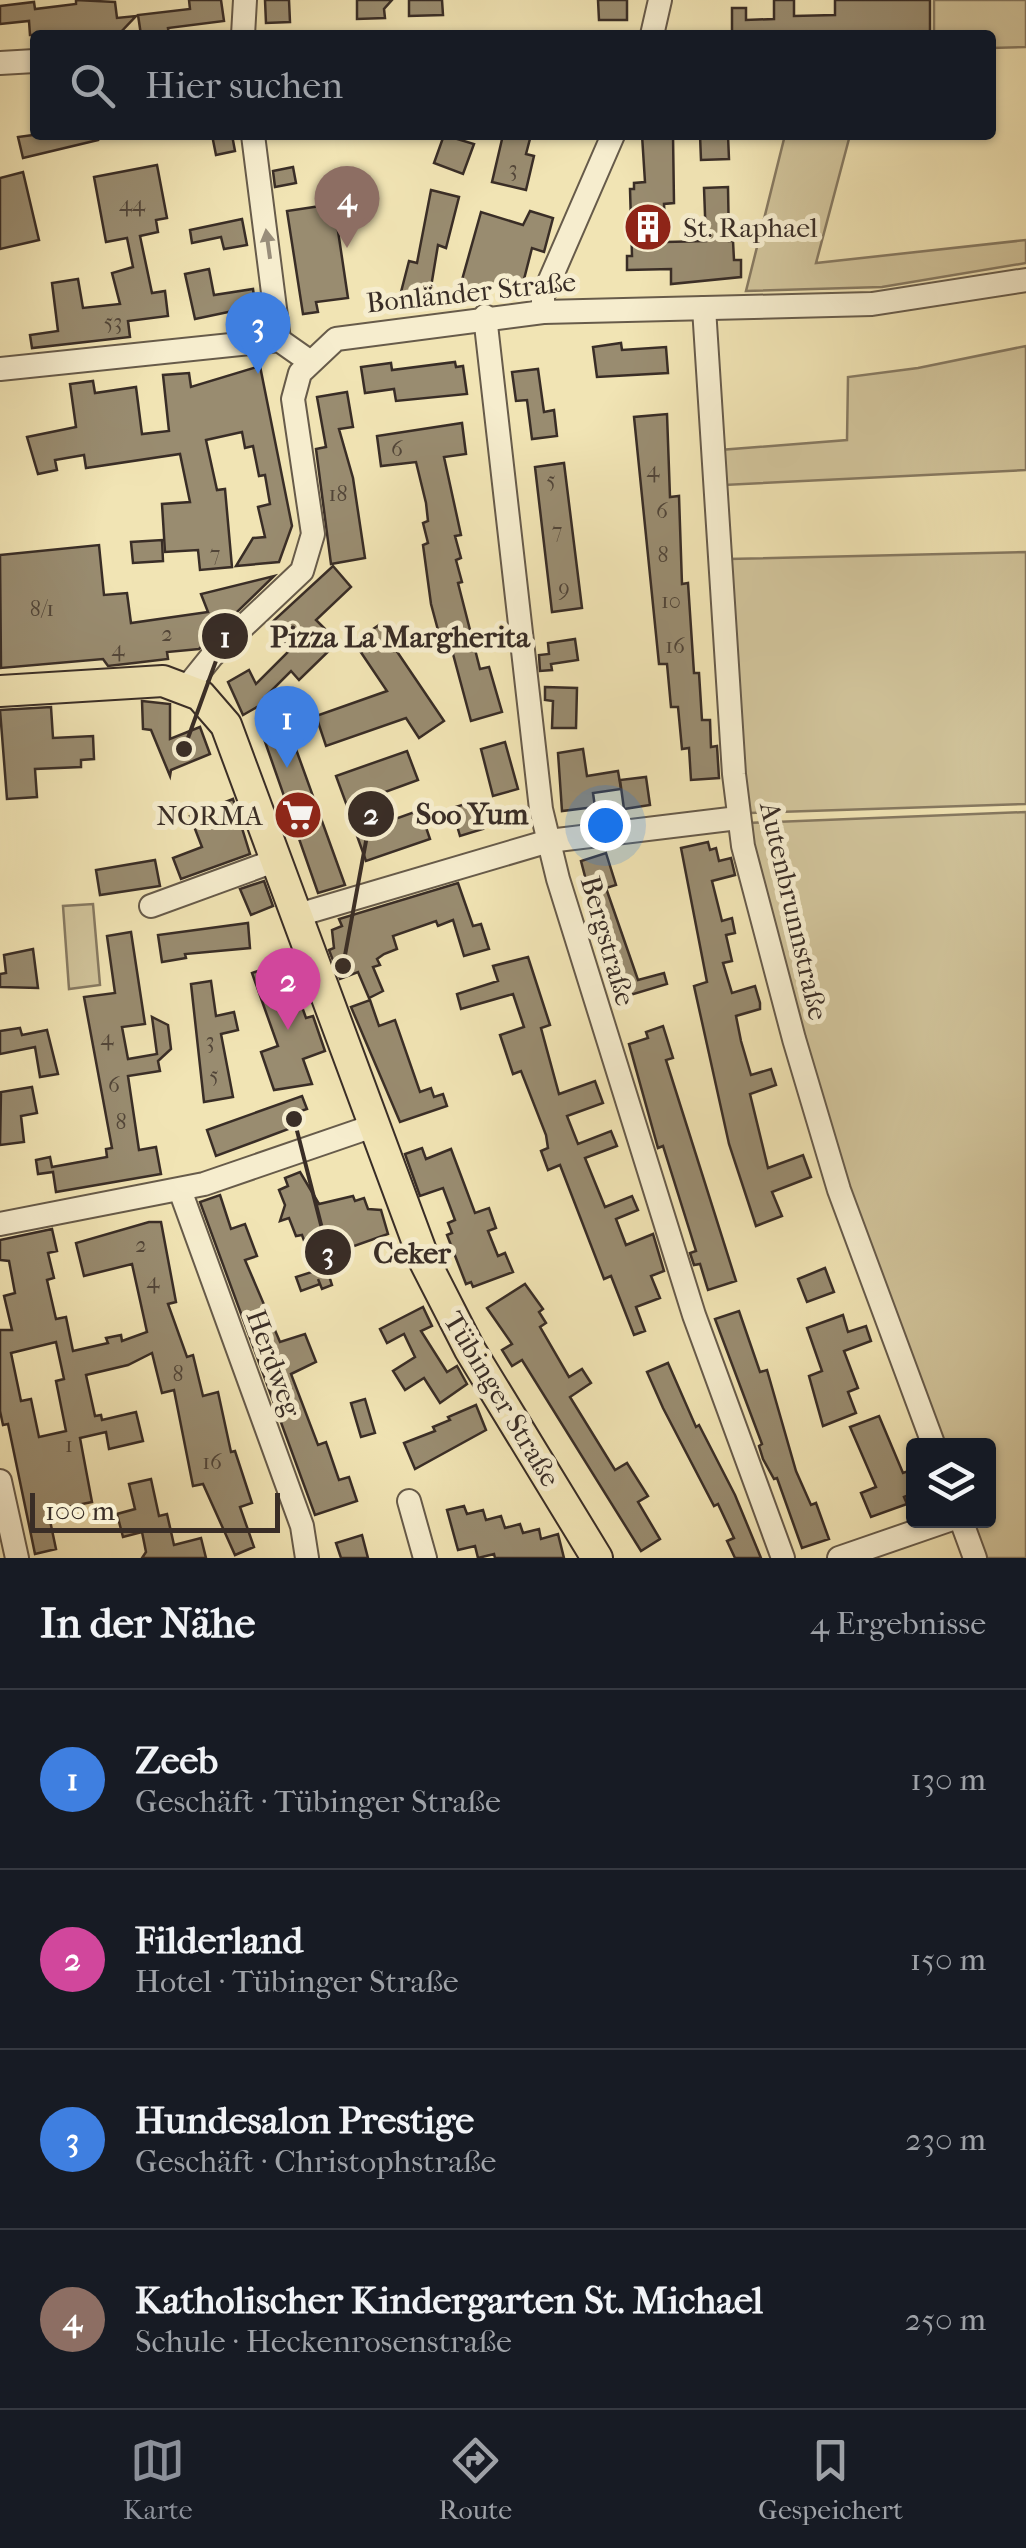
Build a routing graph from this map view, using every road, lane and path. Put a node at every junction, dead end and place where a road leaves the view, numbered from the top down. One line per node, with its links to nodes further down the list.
1 (245, 0): 3 (street)
2 (660, 0): 4 (street)
3 (243, 30)
4 (653, 30)
5 (30, 62): 6 (street)
6 (0, 63)
7 (254, 140): 13 (street, one-way to 7)
8 (611, 140): 11 (street)
9 (1026, 280): 10 (street, Bonländer Straße)
10 (704, 308): 11 (street, Bonländer Straße); 18 (street, Autenbrunnstraße)
11 (543, 312): 12 (street, Bonländer Straße)
12 (486, 316): 14 (street, Bonländer Straße); 19 (street, Bergstraße)
13 (280, 340): 14 (street); 15 (street)
14 (308, 361): 16 (street)
15 (0, 369)
16 (187, 687): 17 (main road); 20 (main road, Tübinger Straße)
17 (0, 690)
18 (738, 818): 19 (street); 26 (street, Autenbrunnstraße)
19 (549, 841): 22 (street); 35 (street, Bergstraße)
20 (277, 860): 21 (street); 22 (main road, Tübinger Straße)
21 (152, 906)
22 (298, 915): 23 (main road, Tübinger Straße)
23 (373, 1126): 24 (street); 34 (main road, Tübinger Straße)
24 (180, 1190): 25 (street); 32 (street, Herdweg)
25 (0, 1224)
26 (931, 1438)
27 (0, 1482): 31 (street)
28 (410, 1501): 33 (street)
29 (926, 1528): 36 (street)
30 (964, 1528): 37 (street)
31 (17, 1558)
32 (307, 1558)
33 (425, 1558)
34 (597, 1558)
35 (782, 1558)
36 (838, 1558)
37 (975, 1558)

